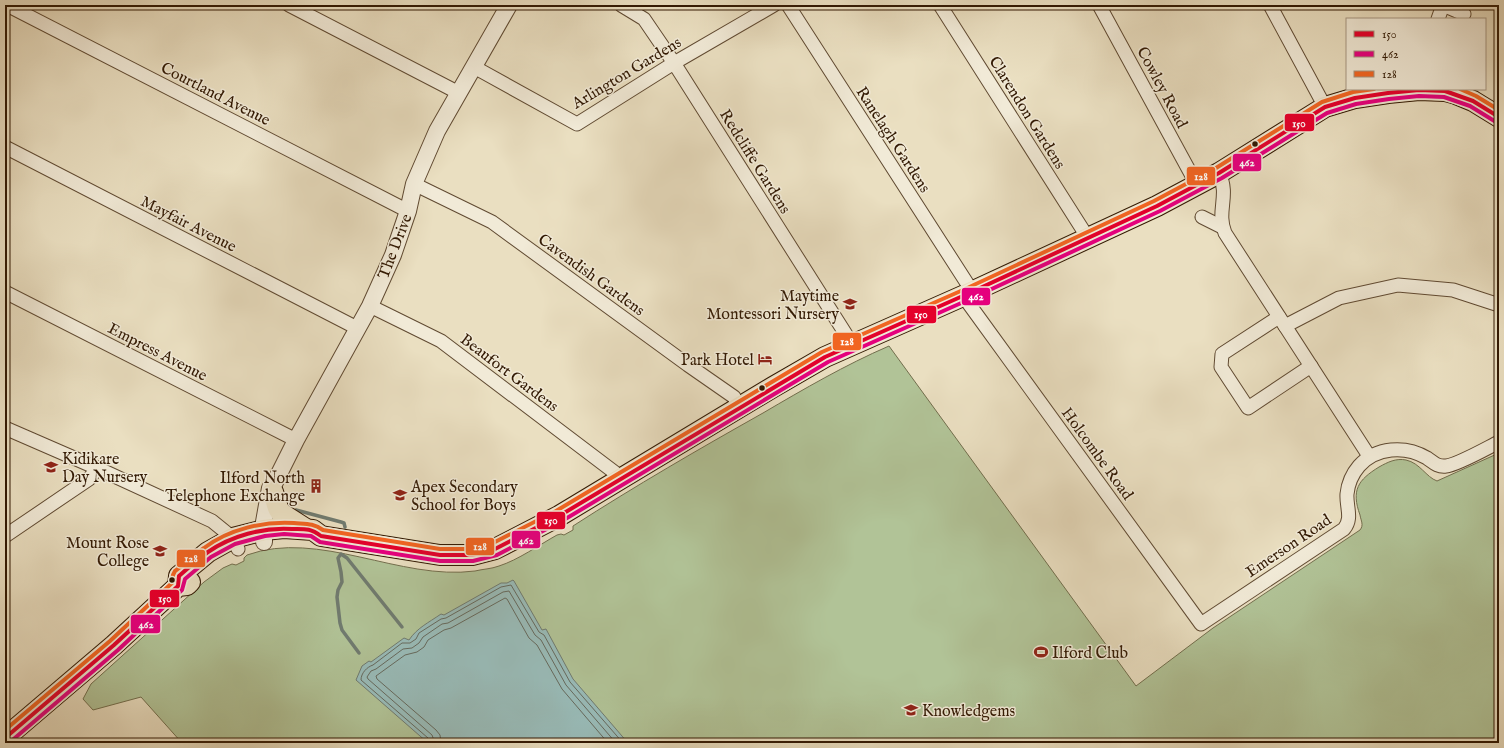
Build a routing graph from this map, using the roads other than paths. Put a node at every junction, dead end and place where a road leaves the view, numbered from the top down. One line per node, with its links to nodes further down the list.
1 (7, 5): 24 (street, Courtland Avenue)
2 (289, 5): 17 (street)
3 (509, 5): 14 (street, The Drive)
4 (622, 5): 13 (street, Redcliffe Gardens)
5 (774, 5): 13 (street, Arlington Gardens)
6 (788, 5): 29 (street, Ranelagh Gardens)
7 (940, 5): 27 (street, Clarendon Gardens)
8 (1099, 5): 23 (street, Cowley Road)
9 (1270, 5): 18 (street)
10 (1443, 5): 11 (street); 12 (street)
11 (1465, 13)
12 (1438, 18)
13 (674, 63): 14 (street, Arlington Gardens); 34 (street, Redcliffe Gardens)
14 (474, 67): 17 (street, The Drive)
15 (1419, 90): 16 (main road); 18 (main road)
16 (1445, 90): 19 (main road)
17 (459, 93): 22 (street, The Drive)
18 (1325, 107): 21 (main road)
19 (1499, 117)
20 (5, 147): 33 (street, Mayfair Avenue)
21 (1219, 173): 23 (main road); 26 (street)
22 (414, 184): 24 (street, The Drive); 36 (street, Cavendish Gardens)
23 (1197, 185): 27 (main road)
24 (408, 210): 31 (street, The Drive)
25 (1202, 217): 26 (street)
26 (1222, 227): 32 (street)
27 (1088, 238): 29 (main road)
28 (5, 292): 38 (street, Empress Avenue)
29 (969, 293): 34 (main road); 48 (street, Holcombe Road)
30 (1499, 304): 32 (street)
31 (370, 306): 33 (street, The Drive); 42 (street, Beaufort Gardens)
32 (1282, 322): 35 (street); 35 (street)
33 (357, 328): 38 (street, The Drive)
34 (852, 344): 36 (main road)
35 (1311, 366): 40 (street)
36 (739, 407): 42 (main road)
37 (5, 428): 41 (street)
38 (296, 440): 43 (street, The Drive)
39 (1499, 442): 40 (street)
40 (1369, 456): 48 (street, Emerson Road)
41 (97, 468): 46 (street); 47 (street)
42 (622, 478): 44 (main road)
43 (273, 489): 44 (main road); 45 (street, The Drive)
44 (314, 533): 45 (main road)
45 (270, 535): 47 (main road)
46 (5, 536)
47 (236, 544): 49 (main road)
48 (1208, 620)
49 (5, 738): 50 (street)
50 (8, 743)

